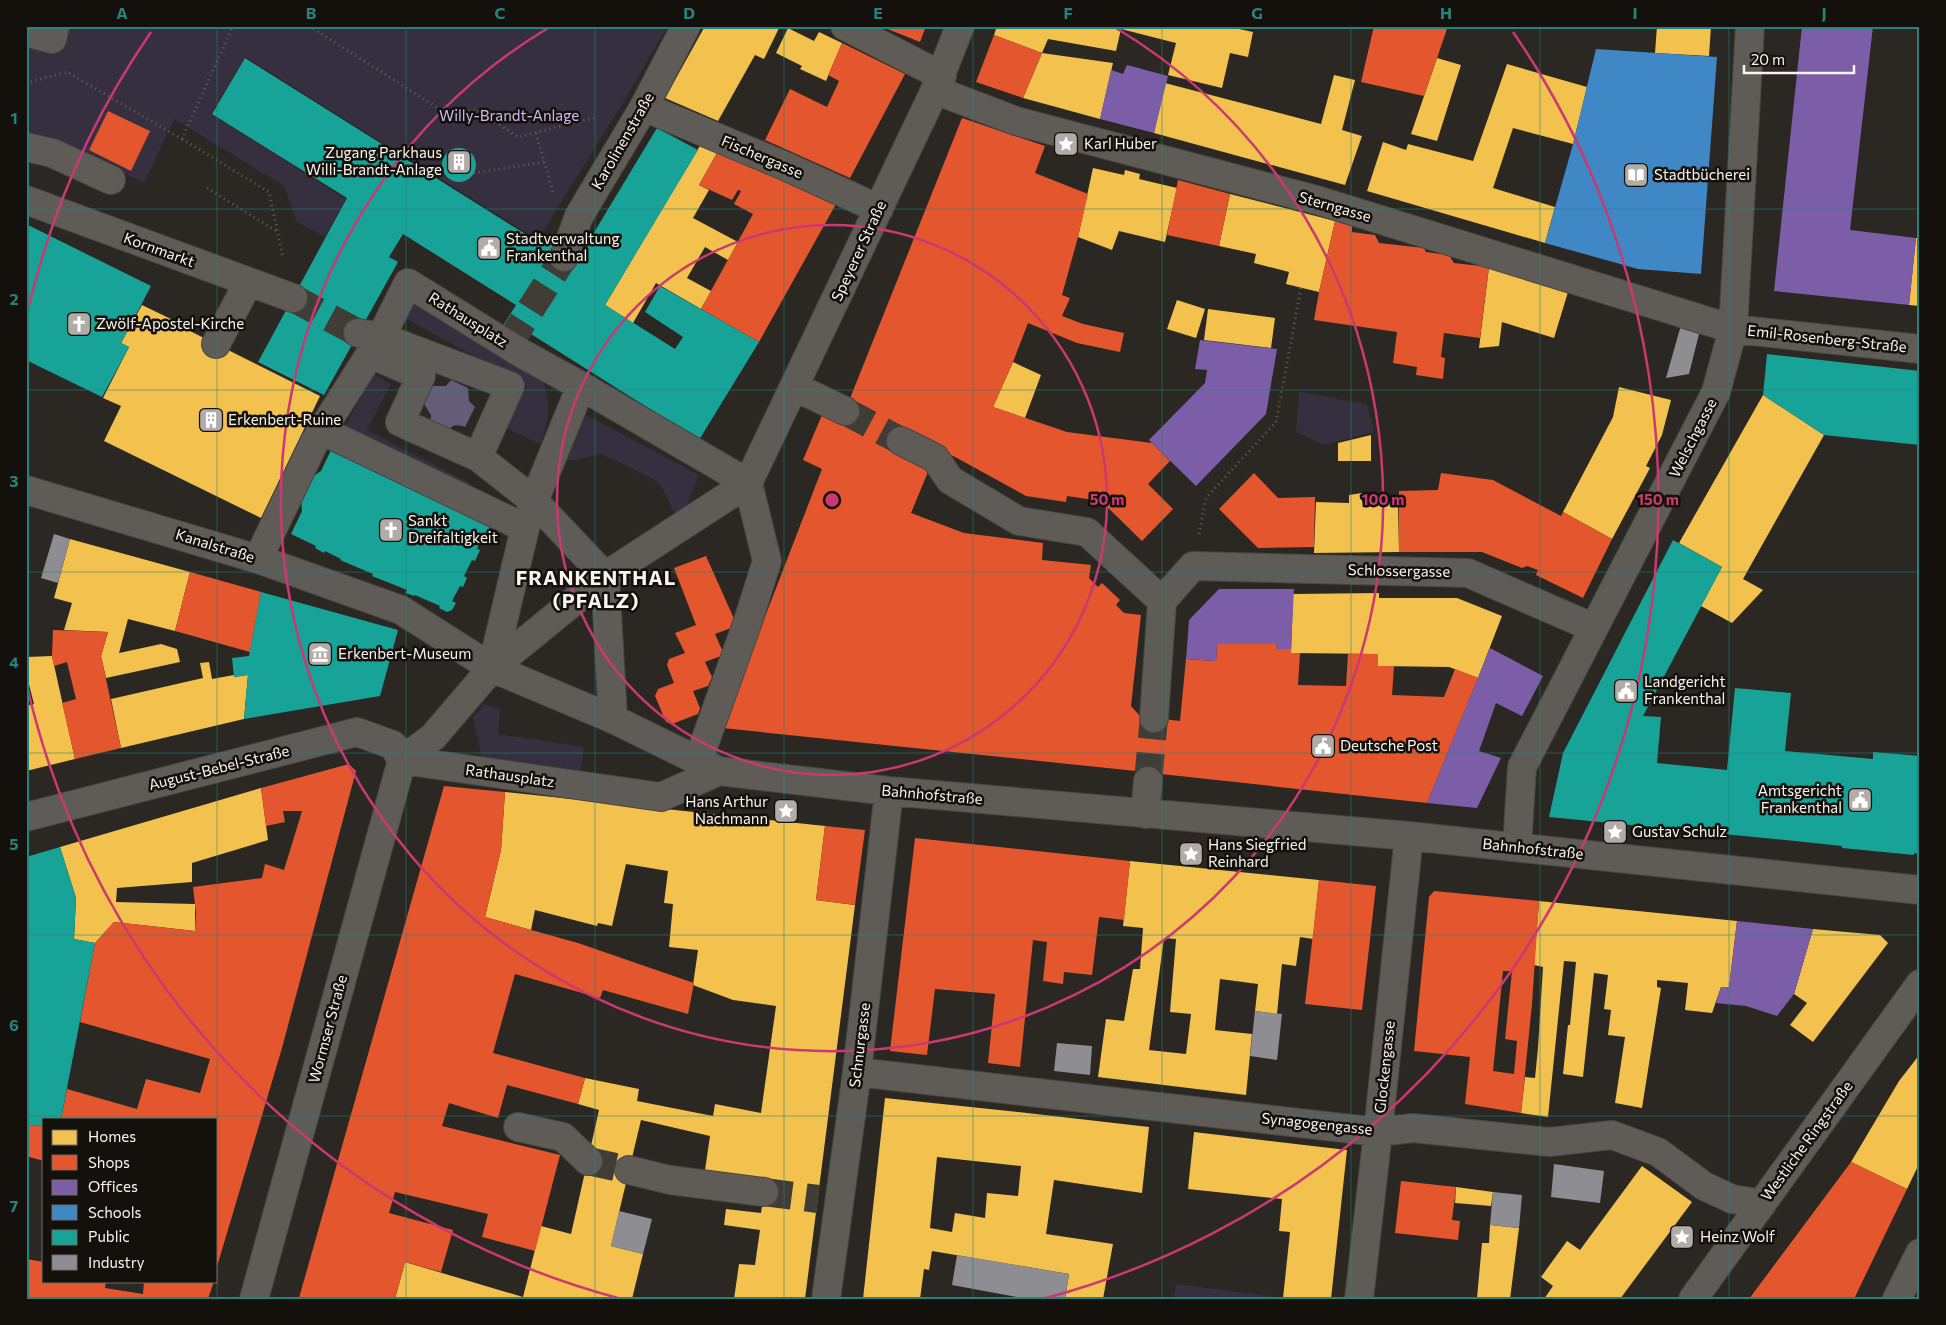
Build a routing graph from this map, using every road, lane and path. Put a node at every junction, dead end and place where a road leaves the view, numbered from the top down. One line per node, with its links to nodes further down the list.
1 (55, 26): 8 (street)
2 (233, 26): 14 (path)
3 (309, 26): 13 (path)
4 (686, 26): 11 (street, Karolinenstraße)
5 (960, 26): 10 (street, Speyerer Straße)
6 (1750, 26): 27 (street, Welschgasse)
7 (846, 27): 10 (street)
8 (26, 32)
9 (26, 83): 14 (path)
10 (939, 83): 21 (street, Speyerer Straße); 27 (street, Sterngasse)
11 (644, 107): 21 (street, Fischergasse); 23 (street, Karolinenstraße)
12 (587, 120): 13 (path)
13 (536, 133): 16 (path)
14 (182, 139): 22 (path)
15 (26, 147): 18 (street)
16 (544, 162): 17 (path); 23 (path)
17 (474, 173)
18 (112, 180)
19 (207, 188): 22 (path)
20 (26, 200): 24 (street, Kornmarkt)
21 (879, 209): 32 (street, Speyerer Straße)
22 (276, 231): 26 (path)
23 (567, 250)
24 (248, 283): 26 (street, Kornmarkt); 29 (street)
25 (1301, 288): 42 (path)
26 (293, 298)
27 (1734, 328): 30 (street, Emil-Rosenberg-Straße); 45 (street, Welschgasse)
28 (370, 335): 31 (street, Rathausplatz); 34 (street, Rathausplatz); 36 (street, Rathausplatz); 36 (street)
29 (216, 344)
30 (1920, 349)
31 (581, 386): 37 (street, Rathausplatz); 39 (street)
32 (795, 387): 33 (street); 37 (street, Speyerer Straße)
33 (845, 411)
34 (319, 436): 40 (street); 41 (street, Rathausplatz)
35 (902, 441): 44 (street)
36 (478, 457): 39 (street, Rathausplatz)
37 (751, 478): 43 (street); 50 (street)
38 (26, 490): 41 (street, Kanalstraße)
39 (534, 501): 40 (street); 43 (street, Rathausplatz)
40 (525, 528): 46 (street)
41 (258, 559): 46 (street, Kanalstraße)
42 (1193, 566): 44 (street); 45 (street, Schlossergasse)
43 (605, 576): 46 (street); 48 (street)
44 (1162, 601): 47 (street)
45 (1594, 628): 56 (street, Welschgasse)
46 (492, 668): 48 (street); 49 (street)
47 (1154, 718)
48 (613, 719): 50 (street)
49 (402, 760): 50 (street, Rathausplatz); 54 (street, August-Bebel-Straße); 67 (street, Wormser Straße)
50 (709, 766): 52 (street, Bahnhofstraße)
51 (1148, 781): 53 (street)
52 (889, 791): 53 (street, Bahnhofstraße); 59 (street, Schnurgasse)
53 (1145, 814): 55 (street, Bahnhofstraße)
54 (26, 817)
55 (1409, 836): 56 (street, Bahnhofstraße); 61 (street, Glockengasse)
56 (1517, 847): 57 (street, Bahnhofstraße)
57 (1920, 890)
58 (1920, 984): 65 (street, Westliche Ringstraße)
59 (857, 1072): 61 (street, Synagogengasse); 68 (street, Schnurgasse)
60 (518, 1127): 62 (street)
61 (1378, 1132): 65 (street, Synagogengasse); 69 (street, Glockengasse)
62 (588, 1161)
63 (629, 1170): 64 (street)
64 (764, 1192)
65 (1762, 1204): 70 (street, Westliche Ringstraße)
66 (1920, 1253): 71 (street)
67 (254, 1299)
68 (826, 1299)
69 (1359, 1299)
70 (1693, 1299)
71 (1898, 1299)

